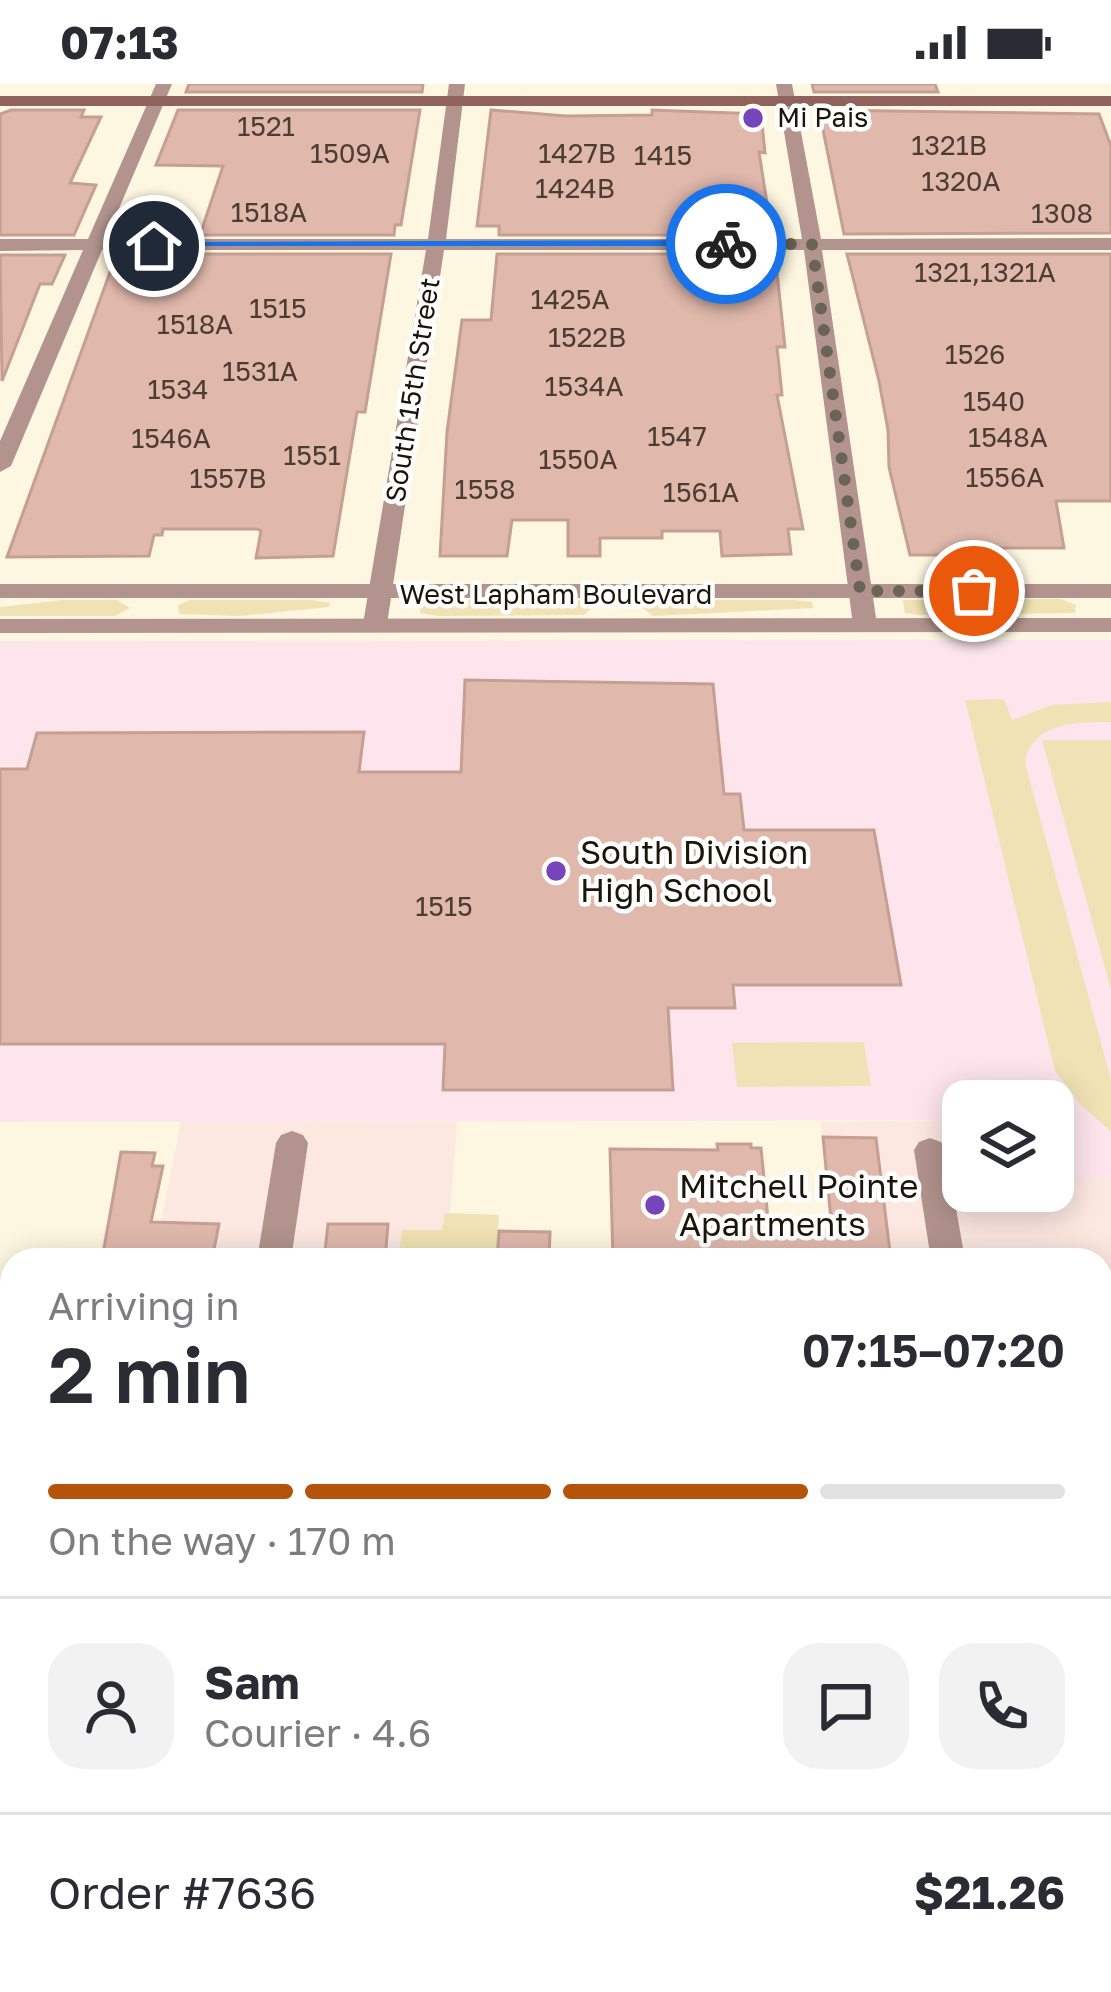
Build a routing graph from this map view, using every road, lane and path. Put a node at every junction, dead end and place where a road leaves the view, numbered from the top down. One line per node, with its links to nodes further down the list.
1 (161, 92): 2 (main road); 4 (main road); 10 (street)
2 (456, 92): 3 (main road); 9 (street, South 15th Street)
3 (785, 92): 5 (main road); 6 (street)
4 (0, 101)
5 (1111, 101)
6 (812, 244): 7 (street); 9 (street); 14 (street)
7 (1111, 244)
8 (0, 245): 10 (street)
9 (436, 245): 10 (street); 13 (street, South 15th Street)
10 (93, 246): 11 (street)
11 (0, 466)
12 (0, 591): 13 (street, West Lapham Boulevard)
13 (379, 591): 14 (street, West Lapham Boulevard); 16 (street, South 15th Street)
14 (860, 591): 15 (street, West Lapham Boulevard); 17 (street)
15 (1111, 591)
16 (375, 624): 17 (street, West Lapham Boulevard); 19 (street, West Lapham Boulevard)
17 (865, 625): 18 (street, West Lapham Boulevard)
18 (1111, 625)
19 (0, 626)
20 (292, 1143): 22 (street)
21 (930, 1150): 23 (street)
22 (276, 1248)
23 (946, 1248)

